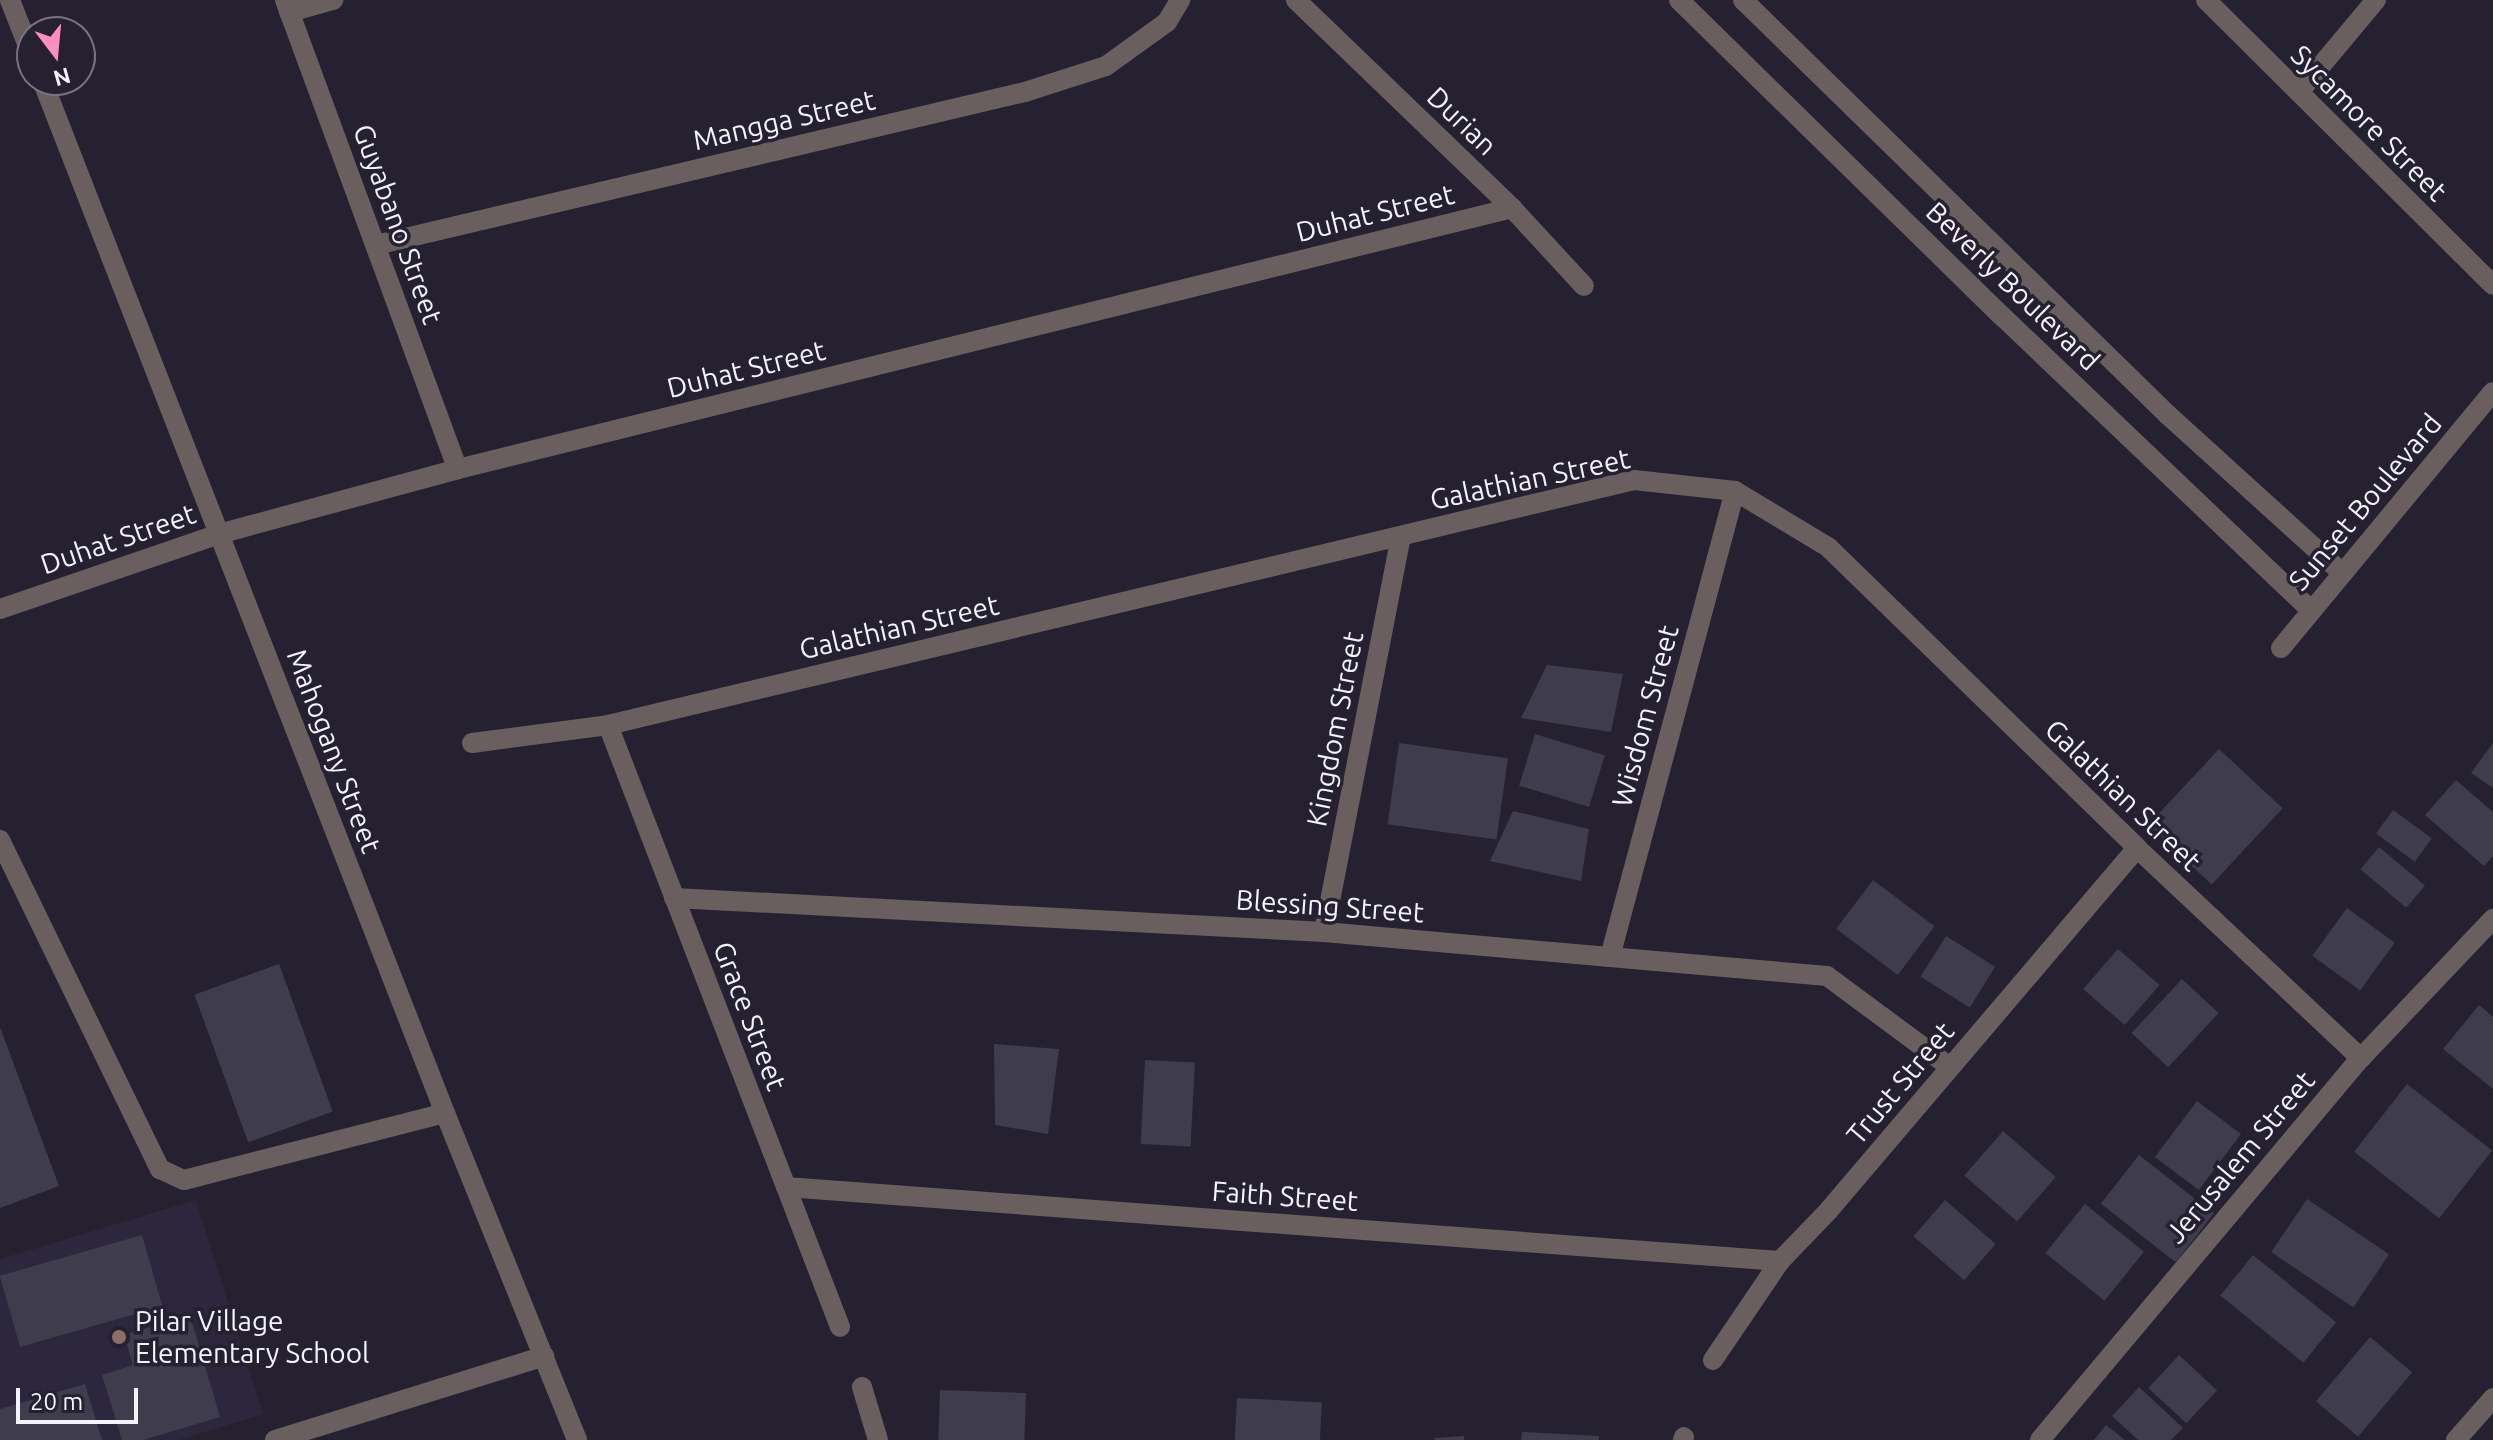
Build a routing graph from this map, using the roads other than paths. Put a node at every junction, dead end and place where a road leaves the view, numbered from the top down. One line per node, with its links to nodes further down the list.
1 (333, 0): 8 (street)
2 (1180, 0): 12 (street, Mangga Street)
3 (1296, 0): 11 (street, Durian)
4 (1679, 0): 22 (street, Beverly Boulevard)
5 (1743, 0): 20 (street, Beverly Boulevard)
6 (2206, 0): 9 (street, Sycamore Street)
7 (2376, 0): 9 (street)
8 (287, 6): 12 (street, Guyabano Street)
9 (2299, 92): 13 (street, Sycamore Street)
10 (48, 96): 18 (street, Mahogany Street)
11 (1512, 208): 14 (street, Durian); 16 (street, Duhat Street)
12 (376, 245): 16 (street, Guyabano Street)
13 (2493, 285)
14 (1584, 286)
15 (2493, 392): 20 (street, Sunset Boulevard)
16 (458, 469): 18 (street, Duhat Street)
17 (1735, 491): 19 (street, Galathian Street); 27 (street, Galathian Street); 31 (street, Wisdom Street)
18 (219, 534): 21 (street, Duhat Street); 34 (street, Mahogany Street)
19 (1401, 536): 24 (street, Galathian Street); 30 (street, Kingdom Street)
20 (2342, 573): 22 (street, Sunset Boulevard)
21 (0, 609)
22 (2311, 610): 23 (street, Sunset Boulevard)
23 (2281, 648)
24 (608, 725): 25 (street, Galathian Street); 28 (street, Grace Street)
25 (472, 743)
26 (0, 840): 34 (street)
27 (2137, 848): 32 (street, Galathian Street); 33 (street, Trust Street)
28 (674, 898): 30 (street, Blessing Street); 35 (street, Grace Street)
29 (2493, 919): 32 (street, Jerusalem Street)
30 (1324, 932): 31 (street, Blessing Street)
31 (1610, 957): 33 (street, Blessing Street)
32 (2361, 1058): 45 (street, Jerusalem Street)
33 (1950, 1067): 36 (street, Trust Street)
34 (445, 1113): 38 (street, Mahogany Street)
35 (786, 1187): 36 (street, Faith Street); 37 (street, Grace Street)
36 (1780, 1261): 39 (street, Trust Street)
37 (840, 1327)
38 (544, 1356): 42 (street); 43 (street, Mahogany Street)
39 (1713, 1360)
40 (862, 1387): 44 (street)
41 (2493, 1398): 46 (street)
42 (275, 1440)
43 (577, 1440)
44 (878, 1440)
45 (2040, 1440)
46 (2456, 1440)

